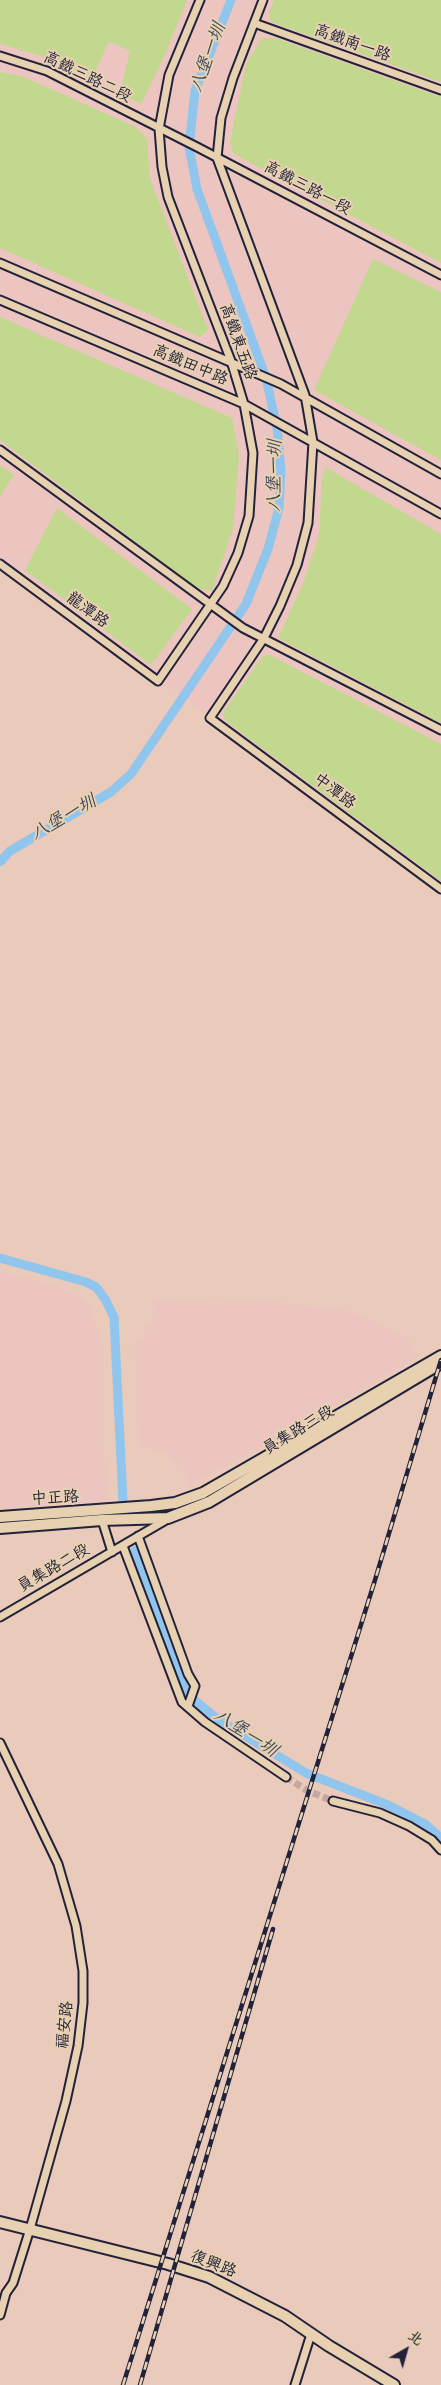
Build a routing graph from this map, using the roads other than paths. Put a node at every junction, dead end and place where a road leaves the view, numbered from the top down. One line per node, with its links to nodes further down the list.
1 (200, 0): 6 (street, 高鐵東五路)
2 (263, 0): 3 (street)
3 (254, 23): 5 (street, 高鐵南一路); 7 (street)
4 (0, 56): 6 (street, 高鐵三路二段)
5 (441, 90)
6 (159, 129): 7 (street, 高鐵三路一段); 11 (street, 高鐵東五路)
7 (217, 158): 9 (street, 高鐵三路一段); 12 (street)
8 (0, 262): 11 (street, 高鐵田中路)
9 (441, 275)
10 (0, 300): 13 (street, 高鐵田中路)
11 (231, 361): 12 (street, 高鐵田中路); 13 (street, 高鐵東五路)
12 (305, 395): 14 (street); 16 (street, 高鐵田中路)
13 (244, 404): 14 (street, 高鐵田中路); 19 (street, 高鐵東五路)
14 (313, 442): 17 (street, 高鐵田中路); 20 (street)
15 (0, 450): 19 (street)
16 (441, 474)
17 (441, 514)
18 (0, 564): 21 (street, 龍潭路)
19 (211, 605): 20 (street); 21 (street, 高鐵東五路)
20 (264, 638): 22 (street); 23 (street, 中潭路)
21 (158, 681)
22 (441, 730)
23 (441, 889)
24 (441, 1356): 26 (street, 員集路三段)
25 (441, 1363): 29 (street, 員集路三段)
26 (203, 1493): 27 (street); 29 (street)
27 (135, 1513): 28 (street, 中正路); 29 (street); 30 (street, 中正路)
28 (0, 1517)
29 (168, 1518): 32 (street)
30 (102, 1520): 31 (street, 中正路); 34 (street)
31 (0, 1528)
32 (138, 1536): 33 (street, 員集路二段); 36 (street)
33 (123, 1546): 34 (street, 員集路二段); 36 (street)
34 (112, 1552): 35 (street, 員集路二段)
35 (0, 1617)
36 (188, 1706): 38 (street)
37 (1, 1747): 42 (street, 福安路)
38 (286, 1777)
39 (333, 1801): 40 (street)
40 (441, 1850)
41 (0, 2222): 42 (street, 復興路)
42 (30, 2229): 43 (street, 福安路); 44 (street, 復興路)
43 (0, 2315)
44 (311, 2334): 45 (street); 46 (street, 復興路)
45 (295, 2385)
46 (394, 2385)

